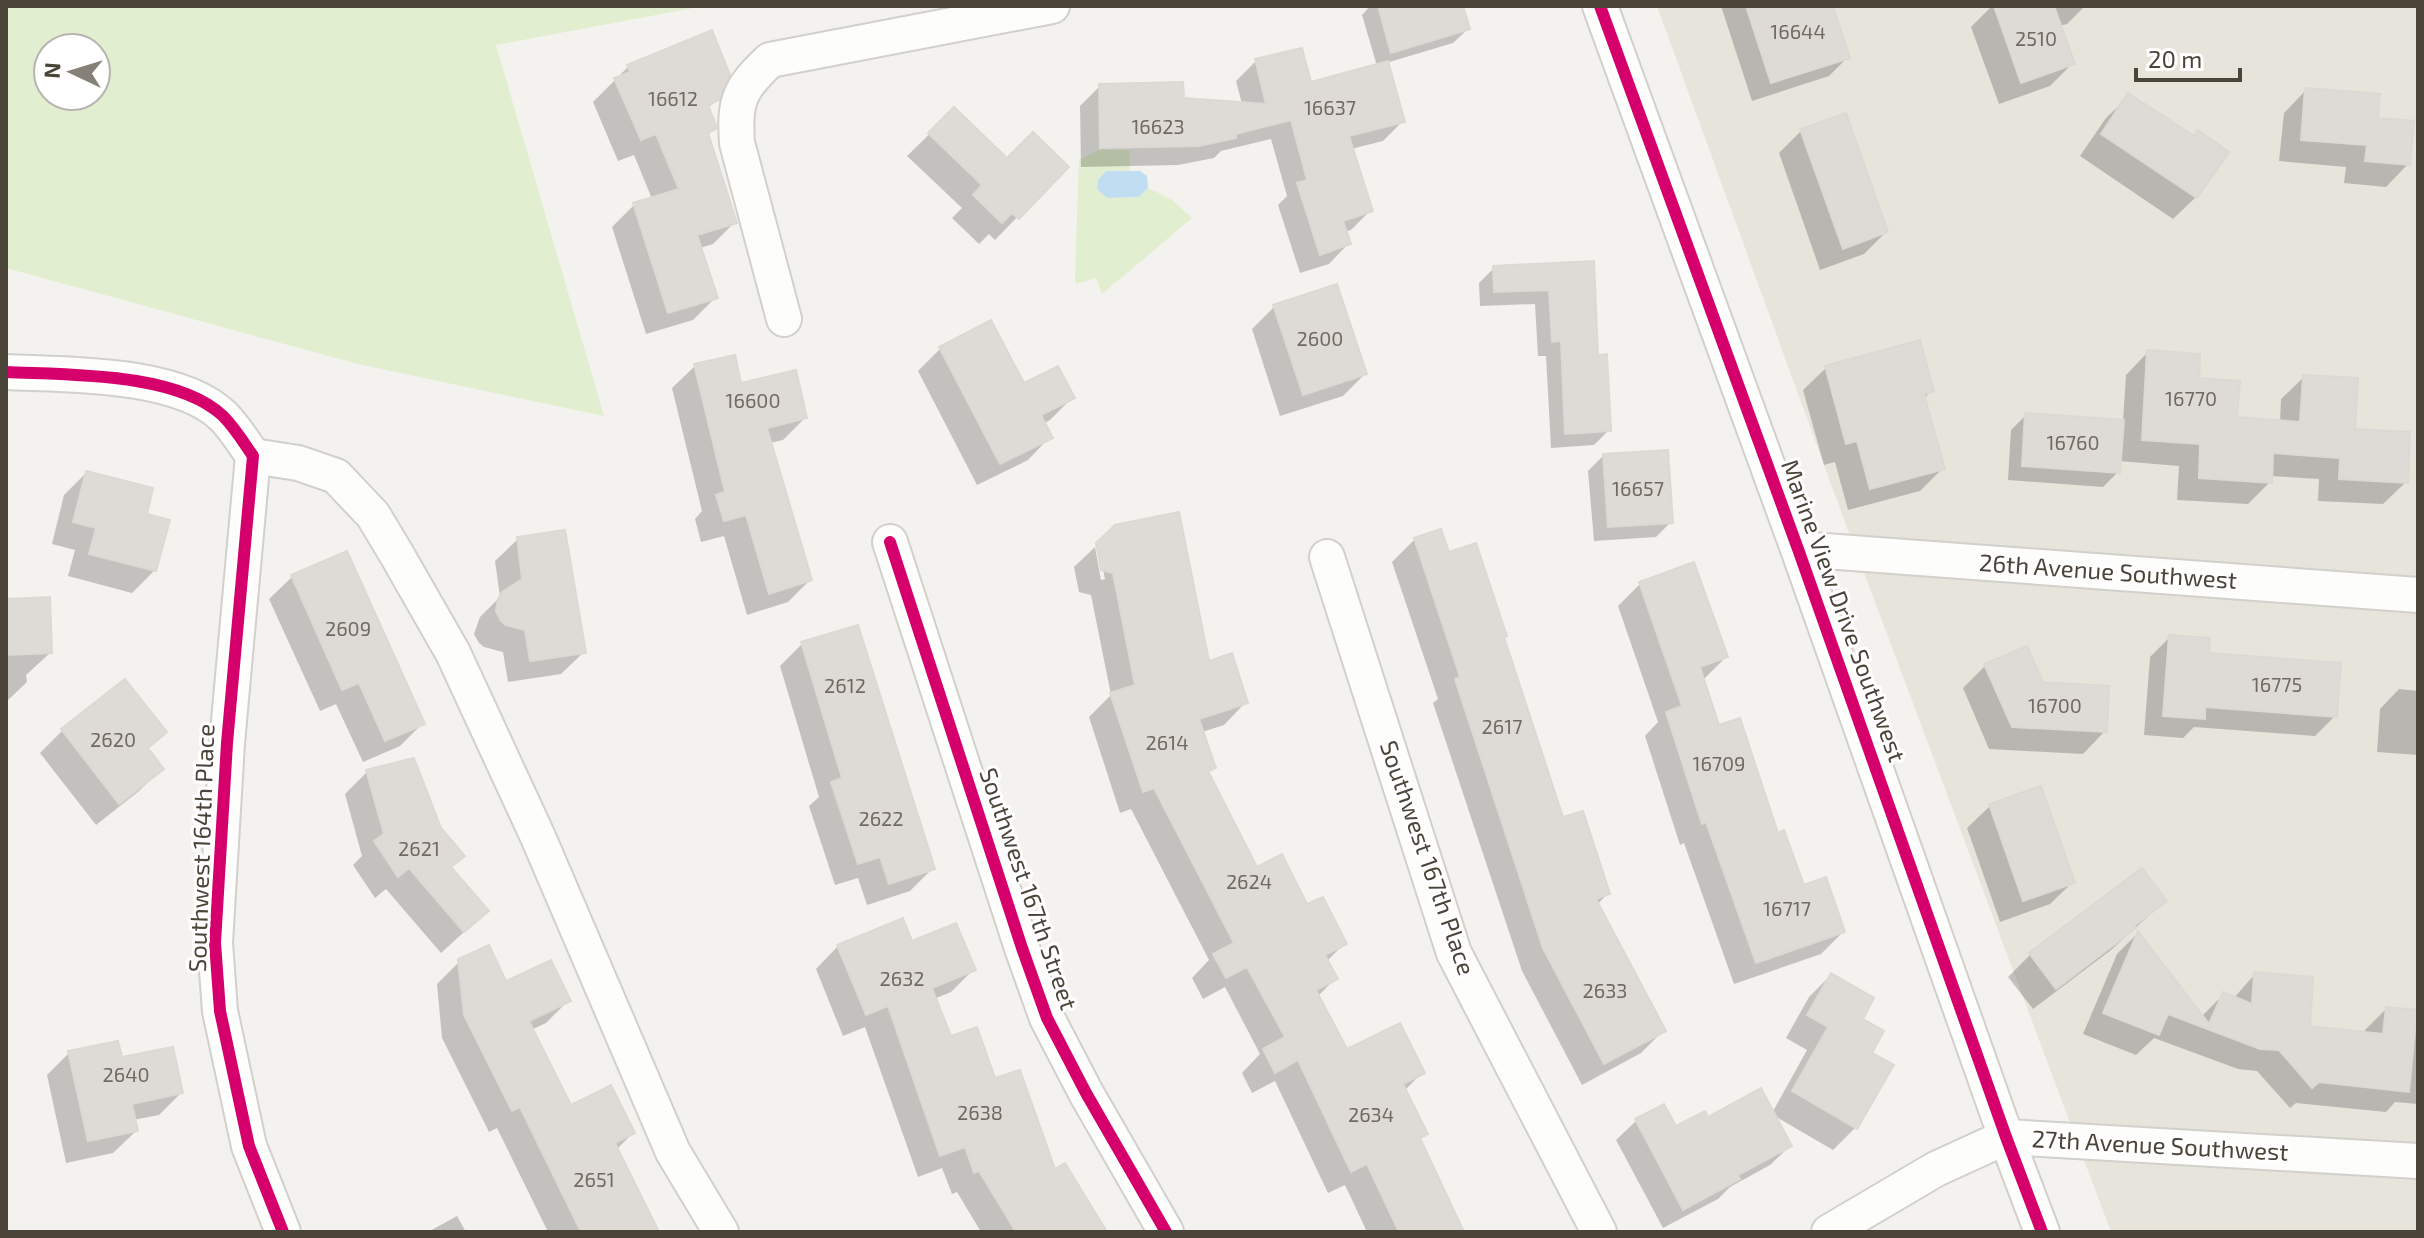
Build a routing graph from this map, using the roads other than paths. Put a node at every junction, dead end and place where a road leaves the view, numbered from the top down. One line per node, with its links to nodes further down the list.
1 (1052, 6): 3 (street)
2 (1594, 9): 7 (street, Marine View Drive Southwest)
3 (784, 319)
4 (6, 372): 5 (street)
5 (253, 456): 12 (street, Southwest 164th Place); 13 (street)
6 (890, 542): 14 (street, Southwest 167th Street)
7 (1798, 549): 9 (street, 26th Avenue Southwest); 10 (street, Marine View Drive Southwest)
8 (1327, 557): 15 (street, Southwest 167th Place)
9 (2418, 595)
10 (2006, 1137): 11 (street, 27th Avenue Southwest); 16 (street, 27th Avenue Southwest); 17 (street, Marine View Drive Southwest)
11 (2418, 1161)
12 (283, 1232)
13 (721, 1232)
14 (1166, 1232)
15 (1599, 1232)
16 (1829, 1232)
17 (2042, 1232)

